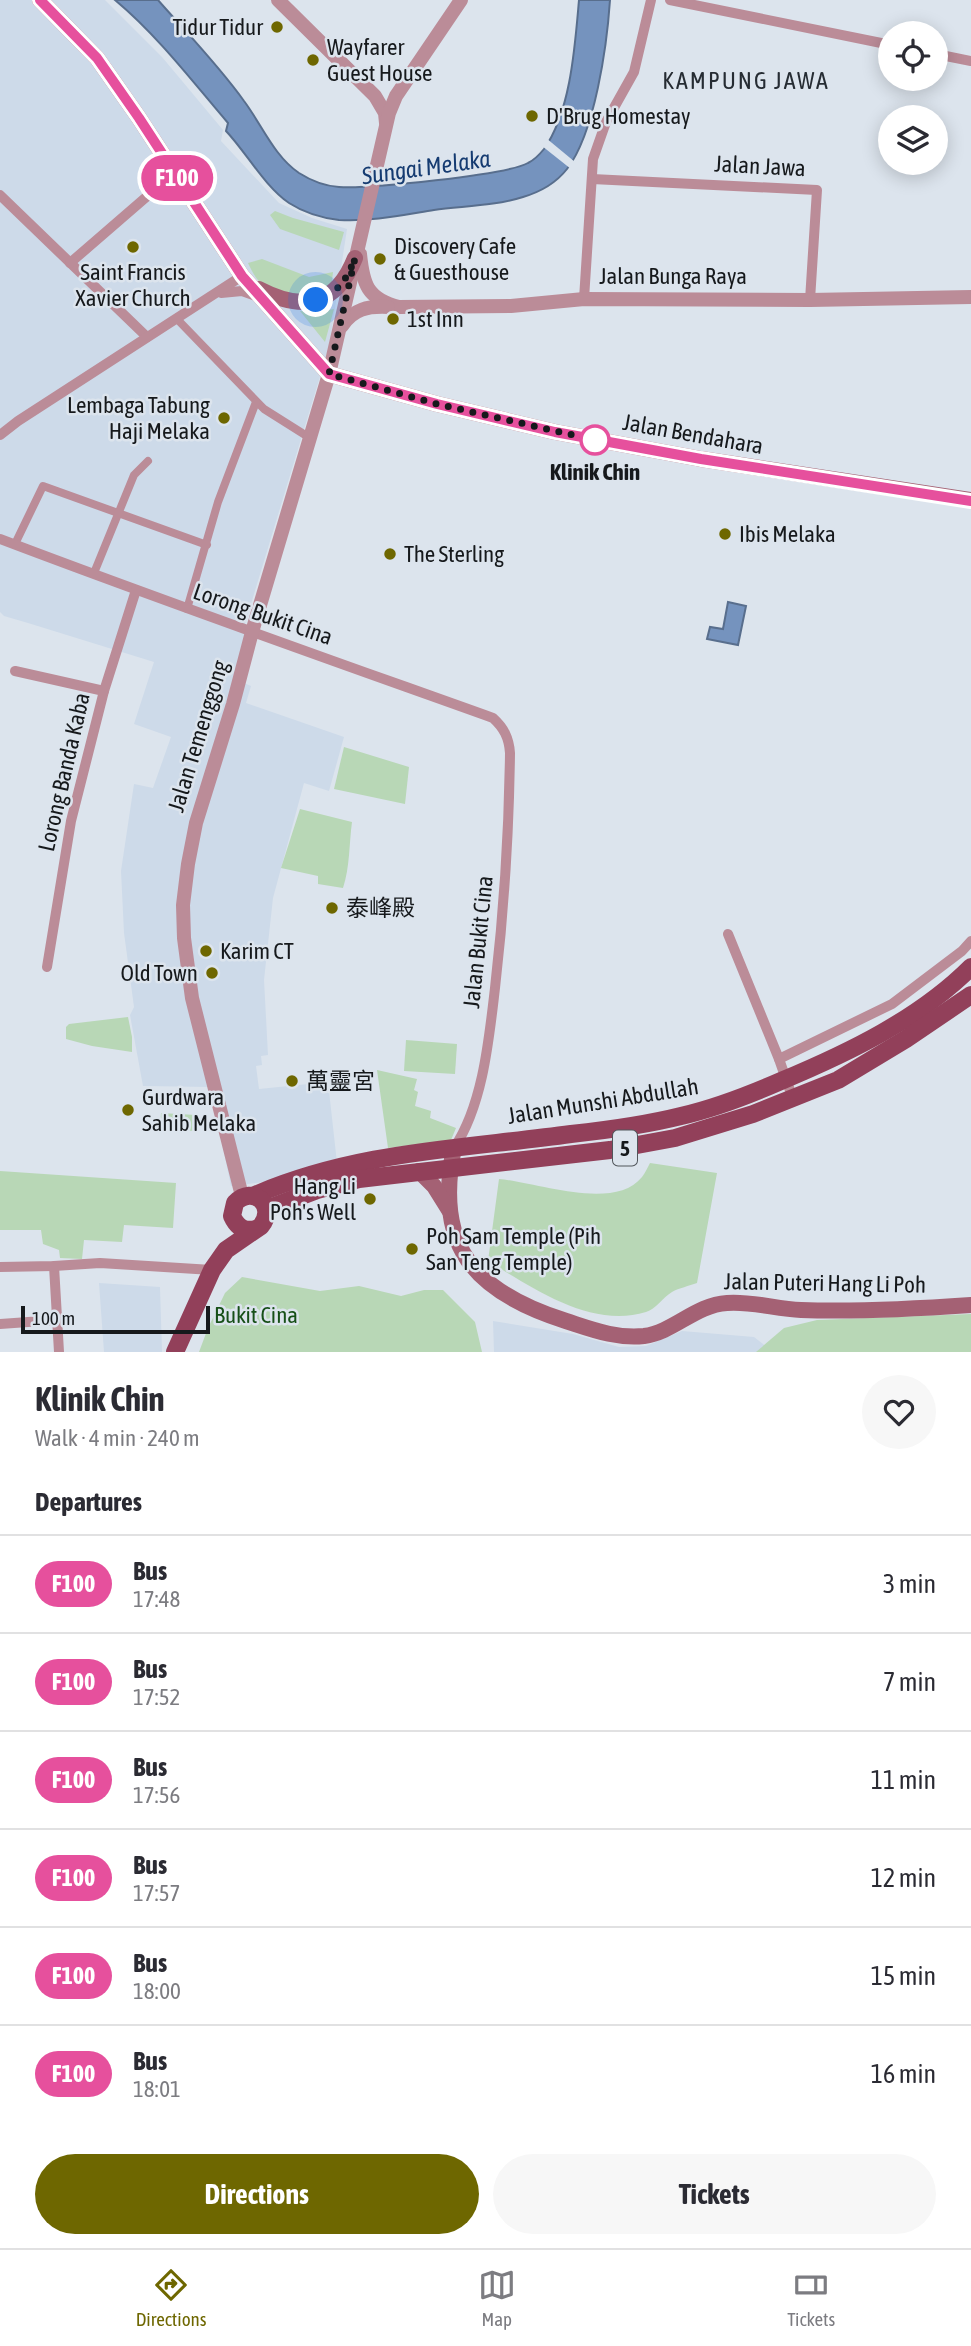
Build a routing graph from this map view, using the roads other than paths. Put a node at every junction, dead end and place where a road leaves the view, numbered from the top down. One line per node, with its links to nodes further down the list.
1 (40, 0): 12 (main road)
2 (278, 0): 9 (street)
3 (461, 0): 10 (street, Jalan Temenggong)
4 (650, 0): 13 (street)
5 (670, 0): 6 (street)
6 (878, 42)
7 (948, 56): 8 (street)
8 (971, 61)
9 (375, 96): 10 (street); 11 (street)
10 (396, 96): 11 (street, Jalan Temenggong)
11 (386, 125): 15 (street, Jalan Temenggong)
12 (174, 173): 17 (street); 18 (main road)
13 (592, 179): 21 (street); 22 (street, Jalan Jawa)
14 (0, 195): 17 (street)
15 (360, 233): 16 (street, Jalan Temenggong); 24 (street, Jalan Bunga Raya)
16 (355, 258): 18 (main road); 26 (street, Jalan Temenggong)
17 (70, 263): 27 (street)
18 (244, 279): 19 (street); 23 (main road)
19 (212, 296): 23 (street); 25 (street)
20 (971, 297): 22 (street, Jalan Bunga Raya)
21 (584, 299): 22 (street, Jalan Bunga Raya); 24 (street, Jalan Bunga Raya)
22 (810, 300)
23 (269, 305): 28 (main road)
24 (399, 307): 26 (street)
25 (177, 319): 27 (street); 29 (street)
26 (339, 330): 28 (street, Jalan Temenggong)
27 (147, 337): 30 (street)
28 (329, 374): 31 (street, Jalan Temenggong); 33 (main road, Jalan Bendahara)
29 (257, 402): 31 (street); 37 (street)
30 (0, 435)
31 (310, 438): 41 (street, Jalan Temenggong)
32 (148, 461): 34 (street)
33 (971, 500)
34 (117, 513): 36 (street); 37 (street); 38 (street)
35 (0, 538): 36 (street, Lorong Bukit Cina)
36 (15, 544): 38 (street, Lorong Bukit Cina)
37 (207, 545): 40 (street)
38 (94, 573): 39 (street, Lorong Bukit Cina)
39 (136, 590): 40 (street, Lorong Bukit Cina); 43 (street, Lorong Banda Kaba)
40 (187, 609): 41 (street, Lorong Bukit Cina)
41 (252, 632): 44 (street, Lorong Bukit Cina); 56 (street, Jalan Temenggong)
42 (15, 671): 43 (street)
43 (104, 691): 47 (street, Lorong Banda Kaba)
44 (506, 734): 53 (street, Jalan Bukit Cina)
45 (728, 934): 50 (street)
46 (971, 941): 50 (street)
47 (47, 967)
48 (971, 967): 51 (main road, Jalan Munshi Abdullah / 5)
49 (971, 995): 52 (main road, Jalan Munshi Abdullah / 5)
50 (779, 1059): 51 (street)
51 (786, 1079): 52 (street); 53 (main road, Jalan Munshi Abdullah / 5)
52 (793, 1099): 54 (main road, Jalan Munshi Abdullah / 5)
53 (454, 1148): 54 (main road, Jalan Puteri Hang Li Poh); 56 (main road, Jalan Munshi Abdullah / 5)
54 (450, 1168): 55 (main road, Jalan Munshi Abdullah / 5); 58 (main road, Jalan Puteri Hang Li Poh)
55 (419, 1171): 57 (main road, Jalan Munshi Abdullah / 5); 58 (main road)
56 (248, 1196): 57 (main road); 59 (main road)
57 (267, 1209): 60 (main road)
58 (449, 1210): 65 (main road, Jalan Puteri Hang Li Poh)
59 (232, 1216): 60 (main road); 61 (main road)
60 (256, 1229): 61 (main road)
61 (226, 1250): 64 (main road)
62 (54, 1266): 63 (street); 64 (street); 66 (street)
63 (0, 1267)
64 (212, 1270): 69 (main road)
65 (971, 1305)
66 (56, 1320): 67 (street); 68 (street)
67 (0, 1324)
68 (59, 1352)
69 (176, 1352)

